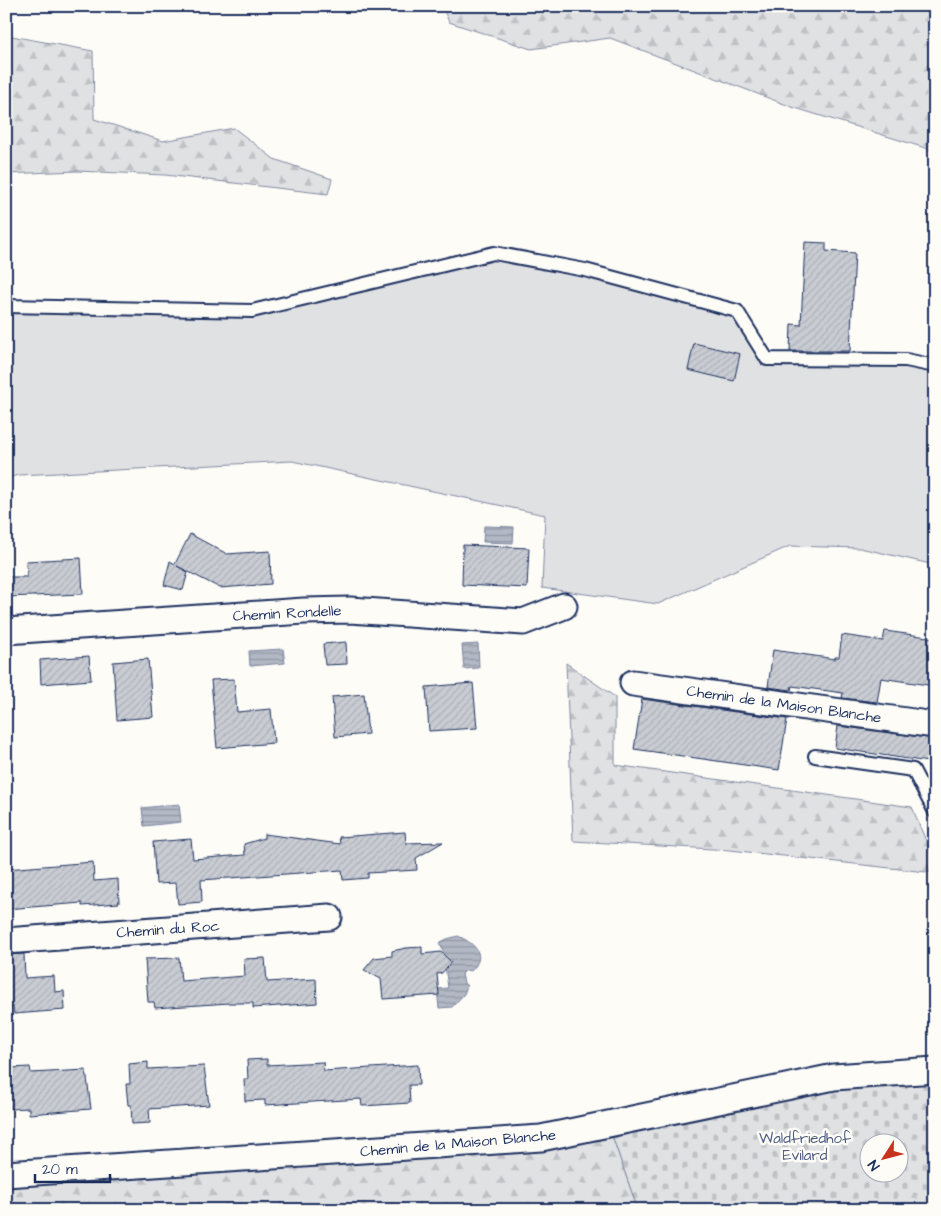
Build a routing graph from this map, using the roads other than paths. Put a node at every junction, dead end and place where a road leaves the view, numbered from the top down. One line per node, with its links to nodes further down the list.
1 (6, 306): 2 (lane)
2 (935, 366)
3 (564, 606): 4 (street, Chemin Rondelle)
4 (6, 631)
5 (633, 683): 6 (street, Chemin de la Maison Blanche)
6 (935, 725)
7 (815, 756): 8 (lane)
8 (935, 812)
9 (329, 917): 10 (street, Chemin du Roc)
10 (6, 941)
11 (935, 1070): 12 (street, Chemin de la Maison Blanche)
12 (6, 1174)

